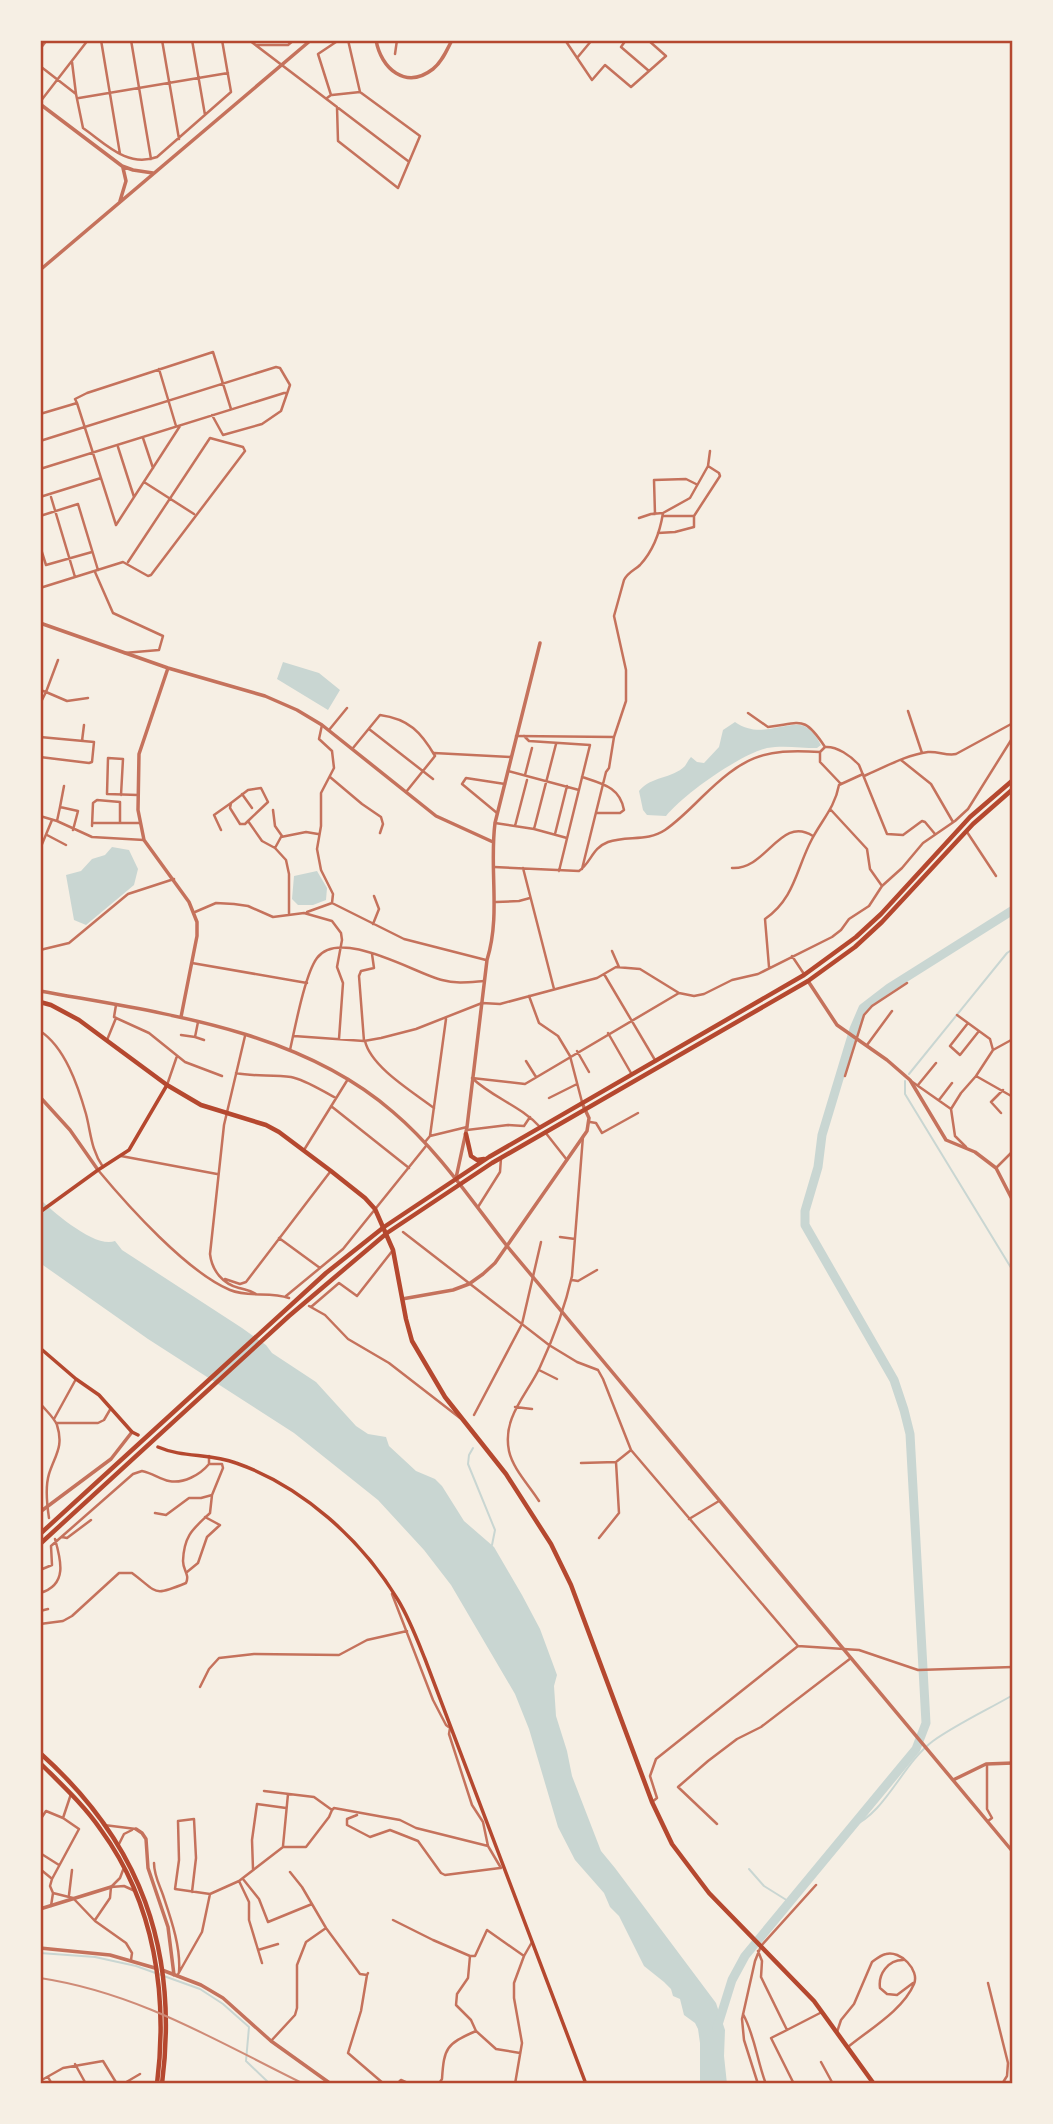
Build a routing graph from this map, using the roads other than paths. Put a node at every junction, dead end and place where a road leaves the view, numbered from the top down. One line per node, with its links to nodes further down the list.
1 (47, 40): 23 (street)
2 (88, 40): 26 (street)
3 (101, 40): 35 (street)
4 (131, 40): 34 (street)
5 (162, 40): 33 (street)
6 (192, 40): 31 (street)
7 (222, 40): 30 (street)
8 (249, 40): 22 (street)
9 (254, 40): 22 (street)
10 (293, 40): 21 (street)
11 (311, 40): 27 (street)
12 (339, 40): 37 (street)
13 (348, 40): 36 (street)
14 (376, 40): 16 (street)
15 (397, 40): 24 (street)
16 (452, 40)
17 (565, 40): 25 (street)
18 (592, 40): 25 (street)
19 (626, 40): 29 (street)
20 (648, 40): 29 (street)
21 (281, 43): 22 (street)
22 (256, 45): 27 (street)
23 (40, 49)
24 (395, 54)
25 (577, 58): 29 (street)
26 (72, 62): 32 (street); 38 (street)
27 (282, 65): 39 (street); 48 (street)
28 (40, 66): 32 (street)
29 (649, 71)
30 (228, 73): 31 (street); 42 (street)
31 (198, 78): 33 (street); 42 (street)
32 (59, 80): 38 (street); 40 (street)
33 (169, 82): 34 (street); 43 (street)
34 (139, 88): 35 (street); 45 (street)
35 (110, 93): 38 (street); 44 (street)
36 (360, 93): 37 (street); 46 (street)
37 (331, 95): 39 (street)
38 (77, 96): 44 (street)
39 (327, 98): 41 (street)
40 (40, 103): 47 (street)
41 (337, 107): 46 (street); 46 (street)
42 (205, 114): 43 (street)
43 (179, 139): 45 (street)
44 (120, 155): 45 (street)
45 (151, 159)
46 (409, 162)
47 (122, 166): 48 (street); 49 (street)
48 (153, 173): 49 (street)
49 (120, 202): 50 (street)
50 (40, 270)
51 (159, 369): 52 (street); 54 (street); 55 (street)
52 (223, 383): 53 (street); 54 (street); 56 (street)
53 (287, 394): 56 (street); 58 (street)
54 (168, 401): 59 (street); 60 (street)
55 (77, 403): 57 (street); 60 (street)
56 (231, 409): 58 (street)
57 (40, 414)
58 (212, 415): 59 (street)
59 (178, 426): 61 (street); 67 (street)
60 (85, 427): 62 (street); 65 (street)
61 (143, 437): 63 (street); 67 (street)
62 (40, 441)
63 (118, 446): 65 (street); 74 (street)
64 (710, 452): 66 (street)
65 (93, 453): 68 (street); 69 (street)
66 (708, 466): 71 (street); 81 (street)
67 (153, 468): 70 (street)
68 (40, 469)
69 (101, 478): 72 (street); 74 (street)
70 (144, 482): 74 (street); 75 (street)
71 (697, 484): 77 (street); 79 (street)
72 (40, 497)
73 (51, 497): 76 (street)
74 (134, 497)
75 (170, 499): 78 (street); 78 (street); 87 (street)
76 (55, 511): 80 (street); 85 (street); 86 (street)
77 (654, 514): 79 (street); 82 (street)
78 (195, 515): 87 (street)
79 (663, 515): 81 (street); 83 (street)
80 (40, 516)
81 (694, 516): 83 (street)
82 (639, 518)
83 (658, 533): 113 (street)
84 (40, 546): 88 (street)
85 (92, 552): 86 (street); 90 (street)
86 (70, 558): 88 (street); 91 (street)
87 (128, 562): 90 (street)
88 (46, 565): 89 (street)
89 (40, 567)
90 (96, 571): 91 (street); 95 (street)
91 (75, 577): 92 (street)
92 (40, 588)
93 (40, 623): 95 (street)
94 (540, 643): 110 (street)
95 (122, 653): 97 (street)
96 (58, 660): 99 (street)
97 (168, 668): 107 (street); 146 (street)
98 (40, 690): 99 (street)
99 (46, 692): 100 (street); 101 (street)
100 (88, 698)
101 (40, 705)
102 (347, 708): 109 (street)
103 (908, 711): 122 (street)
104 (748, 713): 117 (street)
105 (1013, 723): 122 (street)
106 (84, 724): 115 (street)
107 (322, 724): 109 (street); 130 (street)
108 (369, 729): 118 (street); 121 (street); 126 (street)
109 (329, 730): 118 (street)
110 (516, 736): 111 (street); 124 (street)
111 (524, 736): 113 (street); 116 (street)
112 (40, 737): 115 (street)
113 (614, 737): 137 (street)
114 (1013, 737): 157 (street)
115 (82, 741): 123 (street)
116 (556, 744): 131 (street); 135 (street)
117 (825, 747): 120 (street); 129 (street)
118 (353, 748): 143 (street)
119 (532, 748): 128 (street)
120 (820, 752): 138 (street); 182 (street)
121 (433, 753): 124 (street); 126 (street)
122 (922, 753): 125 (street)
123 (40, 757)
124 (511, 757): 127 (street)
125 (901, 760): 129 (street); 157 (street)
126 (423, 771): 132 (street); 143 (street)
127 (508, 771): 128 (street); 136 (street)
128 (525, 775): 135 (street)
129 (864, 775): 138 (street); 169 (street)
130 (330, 777): 166 (street); 167 (street)
131 (582, 777): 137 (street); 142 (street)
132 (433, 779)
133 (527, 780): 161 (street)
134 (1013, 780): 205 (main road)
135 (546, 781): 140 (street); 162 (street)
136 (505, 784): 153 (street); 153 (street)
137 (603, 784): 152 (street); 152 (street)
138 (841, 784): 151 (street)
139 (64, 786): 148 (street)
140 (566, 786): 142 (street); 168 (street)
141 (1013, 789): 165 (main road)
142 (579, 790): 173 (street)
143 (406, 792): 175 (street)
144 (242, 794): 147 (street); 149 (street); 156 (street)
145 (121, 795): 145 (street); 146 (street)
146 (138, 795): 159 (street)
147 (231, 803): 156 (street); 164 (street)
148 (60, 807): 155 (street); 163 (street)
149 (252, 808)
150 (273, 810): 172 (street)
151 (831, 810): 171 (street); 186 (street)
152 (596, 813): 182 (street)
153 (498, 814): 160 (street)
154 (40, 816): 155 (street)
155 (55, 821): 163 (street); 170 (street)
156 (248, 821): 177 (street)
157 (953, 822): 169 (street)
158 (120, 823): 158 (street); 159 (street)
159 (140, 823): 174 (street)
160 (495, 823): 161 (street); 175 (street)
161 (515, 826): 162 (street)
162 (534, 829): 168 (street)
163 (73, 830): 174 (street)
164 (221, 830)
165 (966, 831): 184 (street); 207 (main road)
166 (380, 833)
167 (318, 834): 172 (street); 190 (street)
168 (555, 834): 173 (street)
169 (935, 834): 186 (street)
170 (47, 835): 176 (street); 178 (street)
171 (813, 836): 181 (street); 203 (street)
172 (282, 837): 177 (street)
173 (567, 838): 183 (street)
174 (144, 840): 185 (street)
175 (493, 842): 179 (street)
176 (66, 845)
177 (275, 848): 192 (street)
178 (40, 849)
179 (493, 867): 180 (street); 189 (street)
180 (523, 868): 183 (street); 188 (street)
181 (732, 868)
182 (582, 869): 183 (street)
183 (559, 871)
184 (996, 876)
185 (174, 879): 191 (street); 196 (street)
186 (882, 886): 199 (street)
187 (374, 896): 194 (street)
188 (530, 898): 189 (street); 210 (street)
189 (494, 902): 200 (street)
190 (332, 903): 193 (street); 194 (street)
191 (195, 912): 192 (street); 201 (street)
192 (289, 913): 193 (street)
193 (304, 913): 195 (street)
194 (373, 924): 200 (street)
195 (342, 948): 198 (street); 208 (street); 234 (street)
196 (40, 950)
197 (612, 951): 202 (street)
198 (372, 953): 206 (street); 239 (street)
199 (792, 956): 203 (street); 205 (street)
200 (487, 960): 206 (street)
201 (192, 963): 208 (street); 222 (street)
202 (619, 967): 204 (street); 212 (street)
203 (769, 967): 212 (street)
204 (604, 974): 210 (street); 224 (street)
205 (804, 975): 207 (street); 246 (main road)
206 (484, 981): 216 (street)
207 (808, 981): 235 (street); 272 (main road)
208 (307, 983): 232 (street)
209 (907, 983): 235 (street)
210 (554, 989): 214 (street)
211 (40, 991): 213 (street)
212 (678, 993): 224 (street)
213 (54, 994): 217 (street); 218 (street)
214 (529, 996): 216 (street); 245 (street)
215 (40, 1002): 218 (main road)
216 (482, 1003): 223 (street); 256 (street)
217 (116, 1004): 221 (street); 222 (street)
218 (51, 1005): 238 (main road)
219 (892, 1011): 240 (street)
220 (957, 1016): 226 (street)
221 (116, 1018): 238 (street); 244 (street)
222 (181, 1018): 225 (street)
223 (446, 1019): 239 (street); 271 (street)
224 (631, 1020): 229 (street); 246 (street)
225 (198, 1022): 231 (street); 233 (street)
226 (968, 1023): 228 (street); 228 (street)
227 (40, 1031): 294 (street)
228 (979, 1031): 242 (street)
229 (608, 1034): 243 (street); 251 (street)
230 (181, 1035): 233 (street)
231 (245, 1036): 241 (street); 250 (street)
232 (294, 1036): 234 (street); 241 (street)
233 (195, 1037): 237 (street)
234 (339, 1039): 239 (street)
235 (857, 1039): 240 (street); 253 (street)
236 (1013, 1039): 242 (street)
237 (204, 1040)
238 (106, 1041): 261 (main road)
239 (364, 1041): 271 (street)
240 (867, 1045): 258 (street)
241 (290, 1050): 257 (street)
242 (993, 1050): 254 (street)
243 (577, 1052): 245 (street); 249 (street)
244 (177, 1056): 252 (street); 261 (street)
245 (570, 1056): 255 (street); 260 (street)
246 (655, 1060): 251 (main road)
247 (526, 1061): 255 (street)
248 (936, 1063): 262 (street)
249 (589, 1072)
250 (235, 1073): 266 (street); 276 (street)
251 (632, 1074): 269 (main road)
252 (222, 1076)
253 (845, 1076)
254 (976, 1076): 263 (street); 273 (street)
255 (536, 1077): 256 (street)
256 (472, 1078): 277 (street); 280 (street)
257 (348, 1079): 266 (street); 284 (street)
258 (910, 1080): 262 (street); 286 (street)
259 (952, 1083): 268 (street)
260 (577, 1084): 267 (street); 269 (street)
261 (167, 1085): 276 (main road); 288 (main road)
262 (918, 1085): 268 (street)
263 (1003, 1090): 265 (street); 275 (street)
264 (40, 1097): 294 (street)
265 (1013, 1097)
266 (336, 1098): 270 (street)
267 (549, 1098)
268 (939, 1100): 273 (street)
269 (582, 1103): 272 (street); 279 (main road)
270 (331, 1106): 285 (street); 292 (street)
271 (433, 1108): 282 (street)
272 (585, 1109): 278 (street); 281 (main road)
273 (951, 1109): 286 (street)
274 (638, 1113): 278 (street)
275 (1001, 1113)
276 (226, 1114): 285 (main road); 296 (street)
277 (530, 1117): 279 (street); 280 (street)
278 (590, 1122): 283 (street)
279 (540, 1127): 289 (main road)
280 (467, 1130): 282 (street); 289 (main road); 297 (street)
281 (545, 1132): 290 (main road); 291 (street)
282 (430, 1136): 284 (street)
283 (583, 1136): 291 (street); 306 (street)
284 (425, 1144): 292 (street); 297 (street)
285 (304, 1150): 295 (main road)
286 (972, 1151): 293 (street)
287 (1013, 1151): 293 (street)
288 (121, 1156): 294 (main road); 296 (street)
289 (489, 1157): 297 (main road)
290 (501, 1158): 297 (main road); 299 (street)
291 (567, 1161): 308 (street)
292 (409, 1168): 300 (street)
293 (996, 1168): 298 (street)
294 (98, 1169): 301 (main road); 316 (street)
295 (331, 1171): 300 (main road); 305 (street)
296 (219, 1174): 312 (street)
297 (458, 1182): 299 (street); 302 (main road)
298 (1013, 1201)
299 (478, 1208): 308 (street)
300 (375, 1209): 302 (main road); 310 (street)
301 (40, 1212)
302 (385, 1230): 309 (main road); 334 (main road); 334 (main road)
303 (403, 1232): 315 (street)
304 (560, 1237): 306 (street)
305 (279, 1238): 310 (street); 312 (street)
306 (575, 1239): 314 (street)
307 (541, 1242): 313 (street)
308 (507, 1246): 313 (street); 315 (street)
309 (393, 1250): 317 (main road); 332 (street)
310 (320, 1268): 316 (street)
311 (597, 1270): 314 (street)
312 (221, 1278): 316 (street)
313 (534, 1279): 318 (street); 319 (street)
314 (571, 1279): 318 (street)
315 (469, 1284): 317 (street); 319 (street)
316 (256, 1294)
317 (402, 1299): 332 (main road)
318 (562, 1311): 320 (street); 322 (street)
319 (522, 1324): 320 (street); 331 (street)
320 (549, 1345): 323 (street); 324 (street)
321 (40, 1348): 325 (main road)
322 (603, 1361): 324 (street); 347 (street)
323 (539, 1370): 326 (street); 328 (street)
324 (598, 1370): 338 (street)
325 (76, 1379): 329 (main road); 333 (street)
326 (557, 1379)
327 (40, 1403): 333 (street)
328 (515, 1407): 330 (street); 346 (street)
329 (111, 1408): 333 (street); 335 (main road)
330 (531, 1409)
331 (474, 1415)
332 (462, 1420): 382 (main road)
333 (55, 1421): 345 (street)
334 (161, 1428): 355 (main road); 359 (main road)
335 (132, 1432): 336 (main road); 348 (street)
336 (138, 1435)
337 (158, 1447): 339 (main road)
338 (631, 1450): 340 (street); 353 (street)
339 (209, 1455): 342 (street); 362 (main road)
340 (616, 1462): 341 (street); 357 (street)
341 (581, 1463)
342 (209, 1464): 343 (street); 356 (street)
343 (212, 1495): 350 (street); 351 (street)
344 (40, 1498): 345 (street)
345 (47, 1498): 348 (street)
346 (539, 1501)
347 (719, 1501): 353 (street); 369 (street)
348 (47, 1507): 349 (street); 352 (street)
349 (40, 1512)
350 (155, 1513)
351 (205, 1517): 361 (street); 361 (street)
352 (49, 1518)
353 (689, 1519): 368 (street)
354 (91, 1520): 356 (street)
355 (40, 1534)
356 (62, 1537): 358 (street)
357 (599, 1538)
358 (55, 1540): 360 (street); 363 (street)
359 (40, 1544)
360 (40, 1570)
361 (187, 1572): 366 (street)
362 (390, 1589): 367 (street); 373 (main road)
363 (40, 1593)
364 (48, 1609): 365 (street)
365 (40, 1611)
366 (40, 1625)
367 (407, 1631): 372 (street); 373 (street)
368 (798, 1646): 369 (street); 382 (street)
369 (844, 1649): 370 (street); 371 (street)
370 (851, 1658): 378 (street); 390 (street)
371 (1013, 1667)
372 (200, 1687)
373 (450, 1728): 389 (main road)
374 (40, 1753): 391 (main road)
375 (40, 1763): 380 (main road)
376 (987, 1763): 377 (street); 378 (street); 388 (street)
377 (1013, 1763)
378 (953, 1780): 388 (street)
379 (264, 1791): 381 (street)
380 (71, 1794): 386 (street); 400 (main road)
381 (288, 1794): 383 (street); 384 (street)
382 (652, 1802): 424 (main road)
383 (286, 1808): 395 (street); 403 (street)
384 (332, 1810): 385 (street); 395 (street)
385 (360, 1814): 394 (street); 401 (street)
386 (63, 1818): 387 (street); 399 (street)
387 (40, 1819)
388 (988, 1821): 396 (street)
389 (484, 1822): 394 (street); 401 (main road)
390 (717, 1824)
391 (104, 1825): 392 (street); 393 (main road)
392 (136, 1829): 393 (street); 431 (street)
393 (118, 1846): 439 (main road)
394 (488, 1846): 401 (street)
395 (284, 1847): 403 (street)
396 (1013, 1852)
397 (40, 1853): 399 (street)
398 (154, 1863): 431 (street)
399 (59, 1865): 406 (street)
400 (124, 1866): 409 (street); 410 (main road)
401 (502, 1868): 421 (main road)
402 (40, 1869): 406 (street)
403 (253, 1869): 407 (street)
404 (72, 1870): 414 (street)
405 (290, 1872): 415 (street)
406 (52, 1879): 412 (street)
407 (240, 1880): 413 (street); 415 (street); 425 (street)
408 (816, 1885): 424 (street)
409 (111, 1887): 410 (street); 414 (street); 419 (street)
410 (136, 1892): 439 (main road)
411 (192, 1892): 411 (street); 413 (street)
412 (53, 1893): 414 (street); 416 (street)
413 (210, 1894): 431 (street)
414 (70, 1898): 416 (street); 419 (street)
415 (312, 1904): 420 (street)
416 (51, 1906): 417 (street)
417 (40, 1909)
418 (393, 1920): 426 (street)
419 (94, 1921): 428 (street)
420 (326, 1927): 440 (street); 454 (street)
421 (532, 1942): 427 (street); 459 (main road)
422 (278, 1944): 425 (street)
423 (40, 1948): 428 (street)
424 (760, 1949): 434 (main road); 435 (street); 436 (street)
425 (258, 1950): 430 (street)
426 (470, 1956): 427 (street); 437 (street)
427 (524, 1956): 442 (street)
428 (131, 1960): 431 (street)
429 (903, 1960): 432 (street); 432 (street); 438 (street)
430 (262, 1963)
431 (177, 1974): 440 (street)
432 (915, 1981): 441 (street)
433 (988, 1983): 465 (street)
434 (822, 2012): 436 (street); 438 (main road)
435 (743, 2014): 460 (street); 461 (street)
436 (787, 2029): 462 (street)
437 (476, 2031): 442 (street); 457 (street)
438 (837, 2032): 441 (main road)
439 (163, 2038): 452 (main road)
440 (271, 2041): 453 (street)
441 (848, 2048): 464 (main road)
442 (520, 2053): 458 (street)
443 (821, 2062): 463 (street)
444 (75, 2064): 446 (street); 449 (street); 450 (street)
445 (140, 2074): 451 (street)
446 (48, 2077): 447 (street); 448 (street)
447 (40, 2081)
448 (52, 2084)
449 (86, 2084)
450 (117, 2084)
451 (123, 2084)
452 (159, 2084)
453 (331, 2084)
454 (384, 2084)
455 (397, 2084): 456 (street)
456 (410, 2084)
457 (435, 2084)
458 (515, 2084)
459 (586, 2084)
460 (758, 2084)
461 (766, 2084)
462 (794, 2084)
463 (833, 2084)
464 (873, 2084)
465 (1002, 2084)

